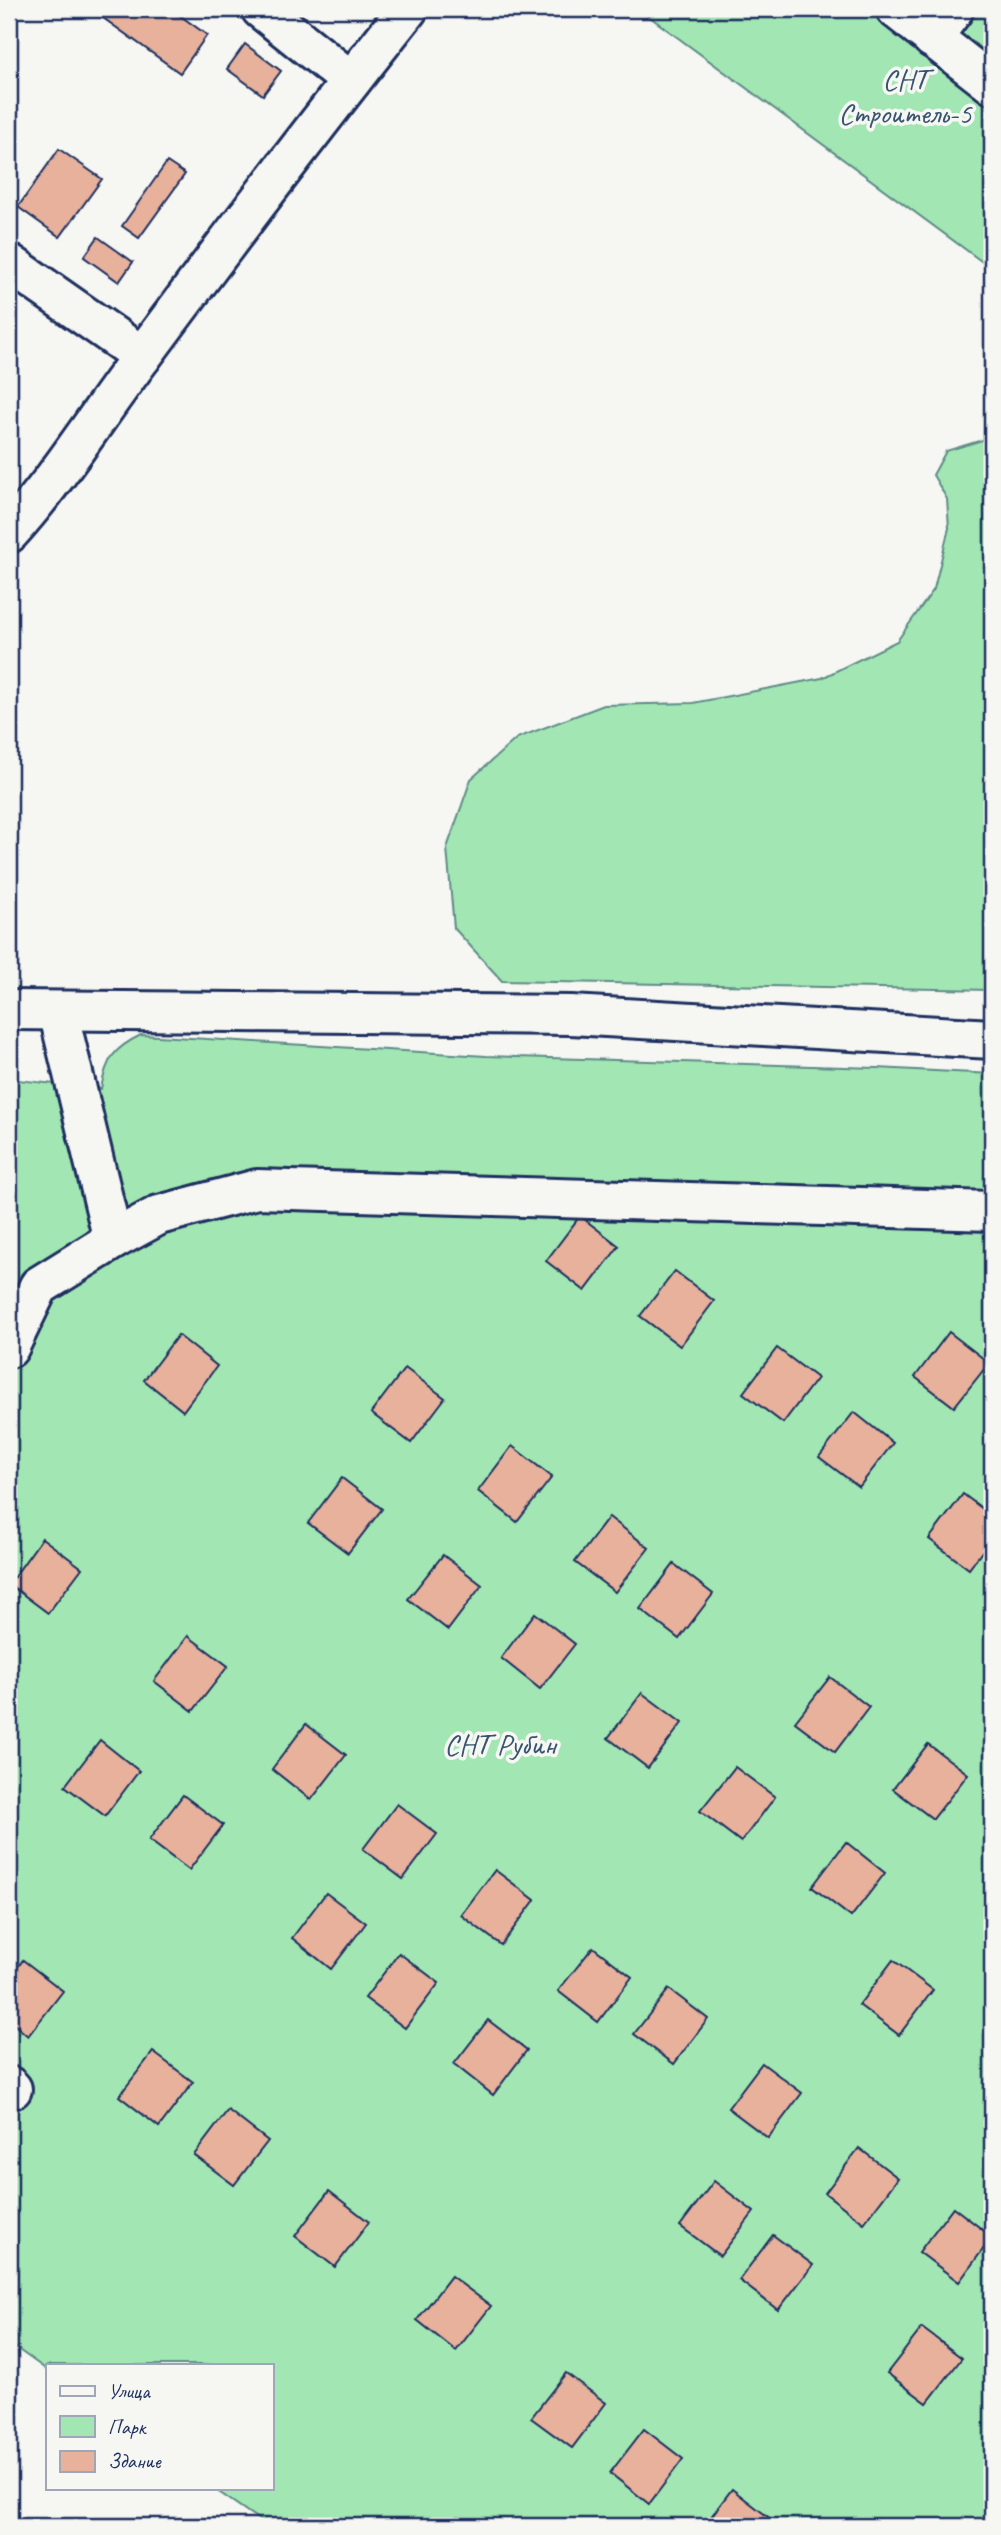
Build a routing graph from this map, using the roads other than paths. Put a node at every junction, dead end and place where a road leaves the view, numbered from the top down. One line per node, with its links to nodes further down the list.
1 (261, 9): 5 (street)
2 (408, 9): 5 (street)
3 (896, 9): 4 (street)
4 (943, 24): 6 (street)
5 (351, 81): 8 (street)
6 (992, 84)
7 (9, 263): 8 (street)
8 (142, 356): 9 (street)
9 (9, 533)
10 (9, 1010): 11 (street)
11 (58, 1011): 12 (street); 14 (street)
12 (992, 1039)
13 (992, 1212): 14 (street)
14 (113, 1240): 15 (street)
15 (9, 1348)

